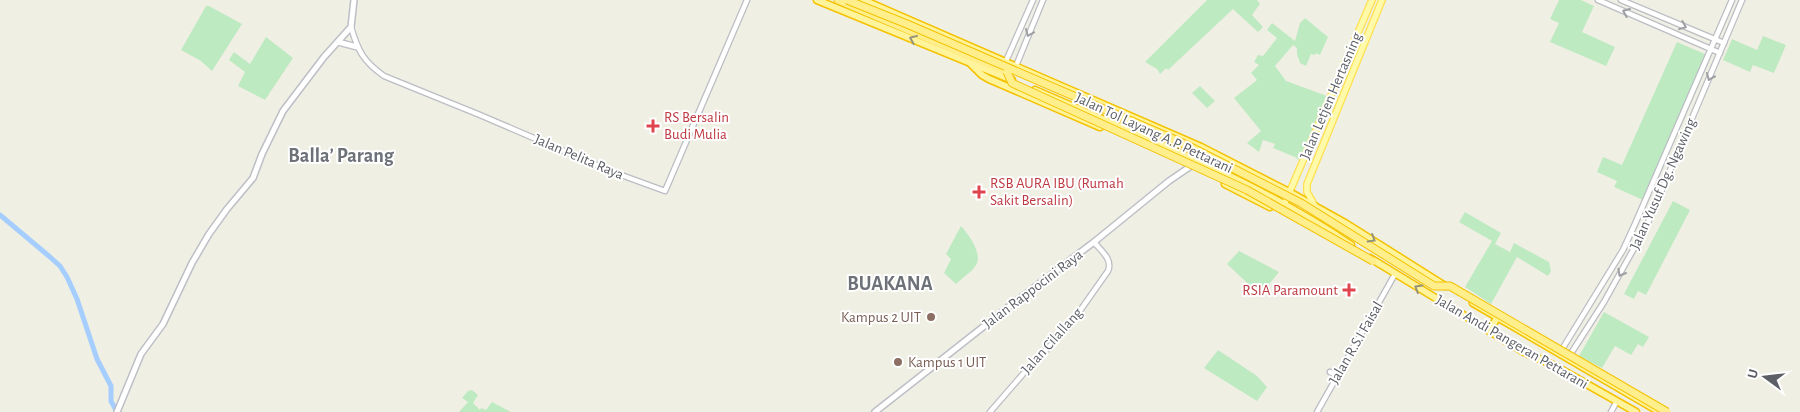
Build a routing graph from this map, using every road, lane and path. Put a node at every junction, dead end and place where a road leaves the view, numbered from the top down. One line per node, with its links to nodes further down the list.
1 (354, 0): 20 (main road, Jalan Pelita Raya)
2 (747, 0): 24 (street, Jalan Pelita Raya)
3 (817, 0): 15 (highway, Jalan Andi Pangeran Pettarani)
4 (838, 0): 41 (highway, bridge)
5 (847, 0): 43 (highway, Jalan Tol Layang A.P. Pettarani, bridge)
6 (863, 0): 28 (highway, Jalan Andi Pangeran Pettarani)
7 (1033, 0): 16 (street)
8 (1043, 0): 17 (street)
9 (1372, 0): 37 (main road, Jalan Letjen Hertasning)
10 (1382, 0): 39 (main road, Jalan Letjen Hertasning)
11 (1598, 0): 25 (street, one-way to 11)
12 (1732, 0): 18 (street, Jalan Yusuf Dg. Ngawing)
13 (1742, 0): 19 (street, Jalan Yusuf Dg. Ngawing)
14 (1623, 1): 21 (street, one-way to 21)
15 (831, 3): 27 (highway, Jalan Andi Pangeran Pettarani, one-way to 15)
16 (1030, 7): 17 (street); 28 (street)
17 (1039, 10): 29 (street, one-way to 29)
18 (1728, 10): 19 (street); 21 (street, Jalan Yusuf Dg. Ngawing)
19 (1736, 14): 23 (street, Jalan Yusuf Dg. Ngawing)
20 (351, 26): 22 (main road); 24 (street, Jalan Pelita Raya)
21 (1715, 39): 23 (street); 25 (street, Jalan Yusuf Dg. Ngawing)
22 (338, 42): 24 (main road); 53 (main road)
23 (1724, 43): 26 (street, Jalan Yusuf Dg. Ngawing)
24 (357, 47)
25 (1711, 49): 26 (street); 34 (street, Jalan Yusuf Dg. Ngawing)
26 (1720, 53): 35 (street, Jalan Yusuf Dg. Ngawing, one-way to 35)
27 (969, 62): 32 (highway, Jalan Andi Pangeran Pettarani); 36 (highway, Jalan Andi Pangeran Pettarani)
28 (1006, 62): 29 (highway, Jalan Andi Pangeran Pettarani)
29 (1016, 66): 30 (highway, Jalan Andi Pangeran Pettarani)
30 (1132, 116): 31 (highway, Jalan Andi Pangeran Pettarani); 32 (highway)
31 (1152, 125): 33 (highway); 37 (highway, Jalan Andi Pangeran Pettarani)
32 (1126, 128): 33 (highway, Jalan Andi Pangeran Pettarani)
33 (1148, 138): 38 (highway, Jalan Andi Pangeran Pettarani)
34 (1671, 145): 35 (street); 44 (street, Jalan Yusuf Dg. Ngawing)
35 (1680, 149): 45 (street, Jalan Yusuf Dg. Ngawing, one-way to 45)
36 (1191, 166): 40 (main road, Jalan Rappocini Raya); 42 (highway, Jalan Andi Pangeran Pettarani)
37 (1291, 193): 38 (main road, Jalan Letjen Hertasning); 39 (highway, Jalan Andi Pangeran Pettarani)
38 (1284, 205): 41 (highway, Jalan Andi Pangeran Pettarani)
39 (1315, 206): 43 (highway, Jalan Andi Pangeran Pettarani, one-way to 43)
40 (1094, 242): 54 (main road, Jalan Rappocini Raya); 55 (street, Jalan Cilallang)
41 (1374, 261): 42 (highway, Jalan Andi Pangeran Pettarani)
42 (1392, 273): 47 (highway, Jalan Andi Pangeran Pettarani, one-way to 42); 51 (street, Jalan R.S.I Faisal)
43 (1449, 286): 46 (highway, Jalan Andi Pangeran Pettarani); 48 (main road); 60 (highway, Jalan Tol Layang A.P. Pettarani, bridge)
44 (1595, 296): 45 (street); 48 (street, Jalan Yusuf Dg. Ngawing)
45 (1604, 302): 49 (street, Jalan Yusuf Dg. Ngawing)
46 (1497, 318): 47 (highway); 48 (highway, Jalan Andi Pangeran Pettarani)
47 (1489, 332): 52 (highway, Jalan Andi Pangeran Pettarani)
48 (1561, 352): 49 (highway, Jalan Andi Pangeran Pettarani)
49 (1569, 357): 59 (highway, Jalan Andi Pangeran Pettarani); 60 (main road)
50 (1330, 372): 51 (street)
51 (1338, 376): 56 (street, Jalan R.S.I Faisal)
52 (1617, 401): 57 (street); 58 (highway, Jalan Andi Pangeran Pettarani)
53 (118, 411)
54 (875, 412)
55 (990, 412)
56 (1317, 412)
57 (1611, 412)
58 (1636, 412)
59 (1660, 412)
60 (1669, 412)

